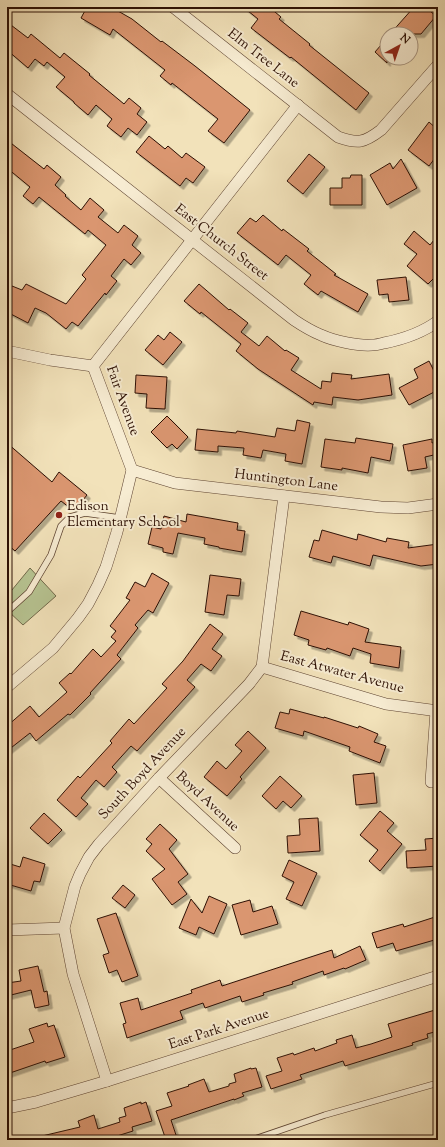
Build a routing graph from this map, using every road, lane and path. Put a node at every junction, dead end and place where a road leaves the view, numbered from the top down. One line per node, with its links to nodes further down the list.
1 (173, 7): 4 (street, Elm Tree Lane)
2 (438, 65): 4 (street, Elm Tree Lane)
3 (7, 94): 5 (street, East Church Street)
4 (298, 105): 5 (street, Fair Avenue)
5 (192, 240): 6 (street, East Church Street); 8 (street, Fair Avenue)
6 (438, 321)
7 (7, 351): 8 (street)
8 (93, 366): 9 (street, Fair Avenue)
9 (132, 470): 10 (street, Huntington Lane); 12 (street)
10 (284, 496): 11 (street, Huntington Lane); 14 (street)
11 (438, 504)
12 (120, 518): 13 (lane); 15 (street)
13 (7, 612)
14 (262, 667): 16 (street, East Atwater Avenue); 17 (street, South Boyd Avenue)
15 (7, 687)
16 (437, 711): 18 (street)
17 (158, 778): 19 (street, Boyd Avenue); 20 (street, South Boyd Avenue)
18 (431, 782)
19 (234, 848)
20 (64, 928): 21 (street); 23 (street, South Boyd Avenue)
21 (7, 930)
22 (438, 976): 23 (street, East Park Avenue)
23 (107, 1081): 25 (street, East Park Avenue)
24 (438, 1083): 26 (lane)
25 (7, 1108)
26 (252, 1140)

